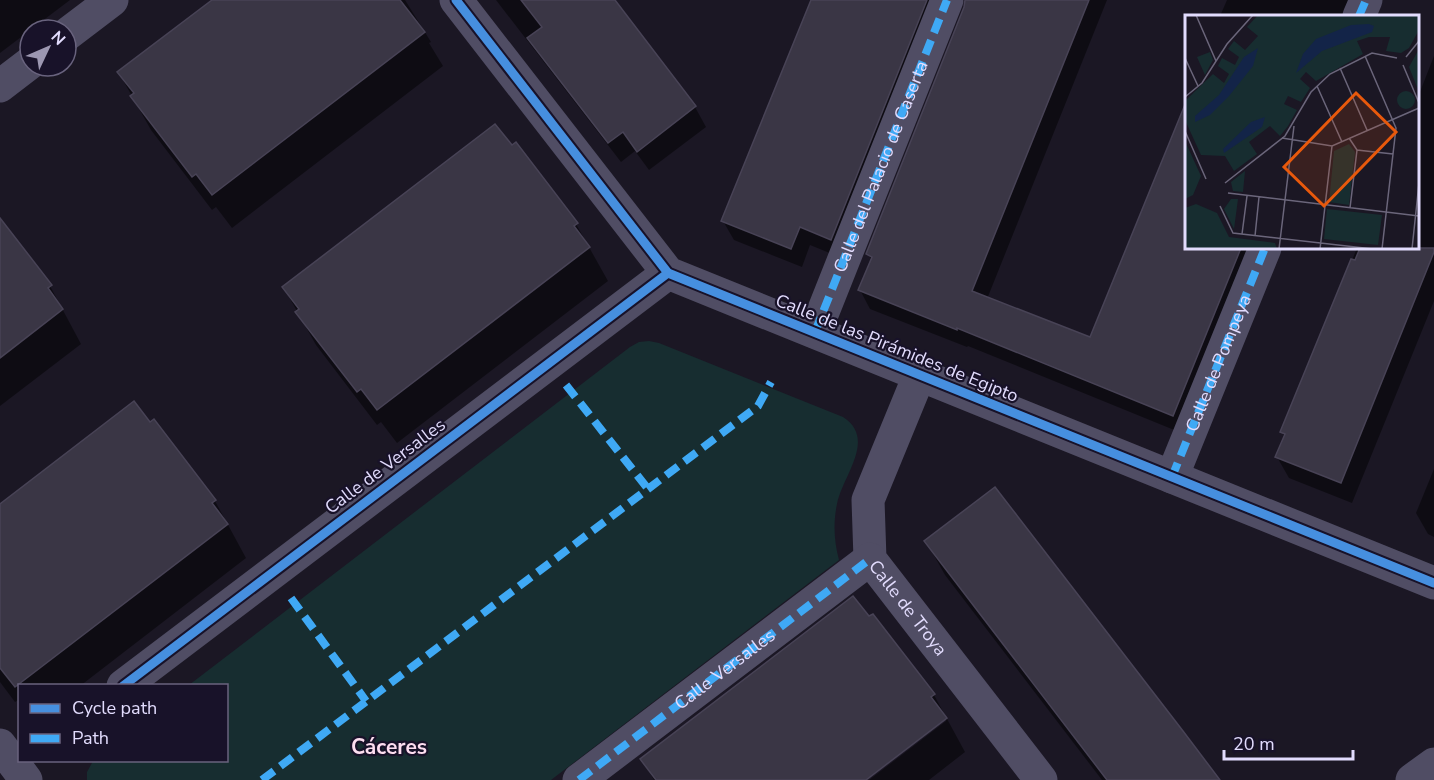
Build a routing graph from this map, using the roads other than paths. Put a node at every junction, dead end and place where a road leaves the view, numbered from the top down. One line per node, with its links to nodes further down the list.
1 (112, 0): 6 (street)
2 (456, 0): 10 (street)
3 (947, 0): 11 (street, Calle del Palacio de Caserta)
4 (1366, 0): 5 (street)
5 (1359, 15)
6 (78, 27)
7 (18, 72): 8 (street)
8 (0, 86)
9 (1266, 249): 13 (street, Calle de Pompeya)
10 (668, 273): 11 (street, Calle de las Pirámides de Egipto); 16 (street, Calle de Versalles)
11 (815, 332): 12 (street, Calle de las Pirámides de Egipto)
12 (919, 376): 13 (street, Calle de las Pirámides de Egipto); 14 (street, Calle de Troya)
13 (1172, 477): 15 (street, Calle de las Pirámides de Egipto)
14 (870, 559): 18 (street, Calle Versalles); 19 (street, Calle de Troya)
15 (1434, 583)
16 (126, 684)
17 (1434, 764): 20 (street)
18 (579, 780)
19 (1041, 780)
20 (1412, 780)

